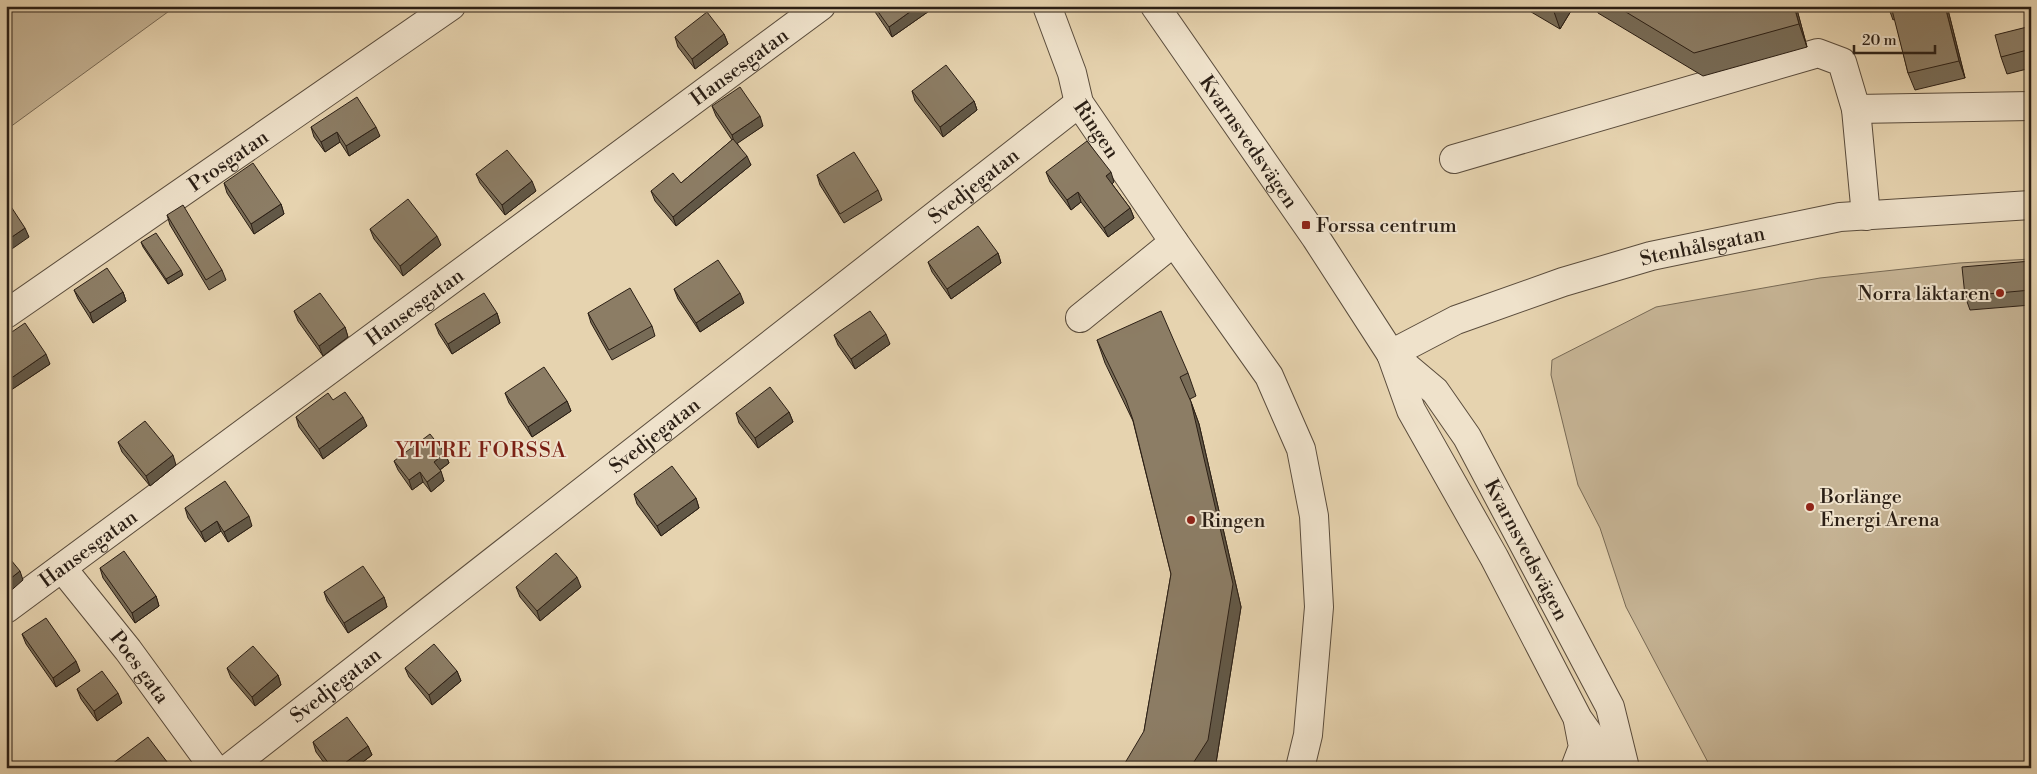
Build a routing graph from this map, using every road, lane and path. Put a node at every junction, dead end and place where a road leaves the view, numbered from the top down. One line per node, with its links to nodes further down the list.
1 (451, 6): 12 (street, Prosgatan)
2 (821, 6): 15 (street, Hansesgatan)
3 (1047, 6): 5 (street, Ringen)
4 (1155, 6): 14 (street, Kvarnsvedsvägen)
5 (1079, 103): 11 (street, Ringen); 19 (street, Svedjegatan)
6 (2031, 106): 7 (street)
7 (1856, 109): 8 (street); 10 (street)
8 (1454, 159)
9 (2031, 205): 10 (street, Stenhålsgatan)
10 (1866, 216): 14 (street, Stenhålsgatan)
11 (1174, 242): 13 (street); 20 (street, Ringen)
12 (6, 314)
13 (1080, 318)
14 (1391, 354): 17 (street, Kvarnsvedsvägen); 23 (street, Kvarnsvedsvägen)
15 (62, 568): 16 (street, Hansesgatan); 18 (street, Poes gata)
16 (6, 609)
17 (1578, 719): 21 (street); 22 (street, Kvarnsvedsvägen)
18 (214, 768)
19 (229, 768)
20 (1300, 768)
21 (1575, 768)
22 (1613, 768)
23 (1625, 768)

